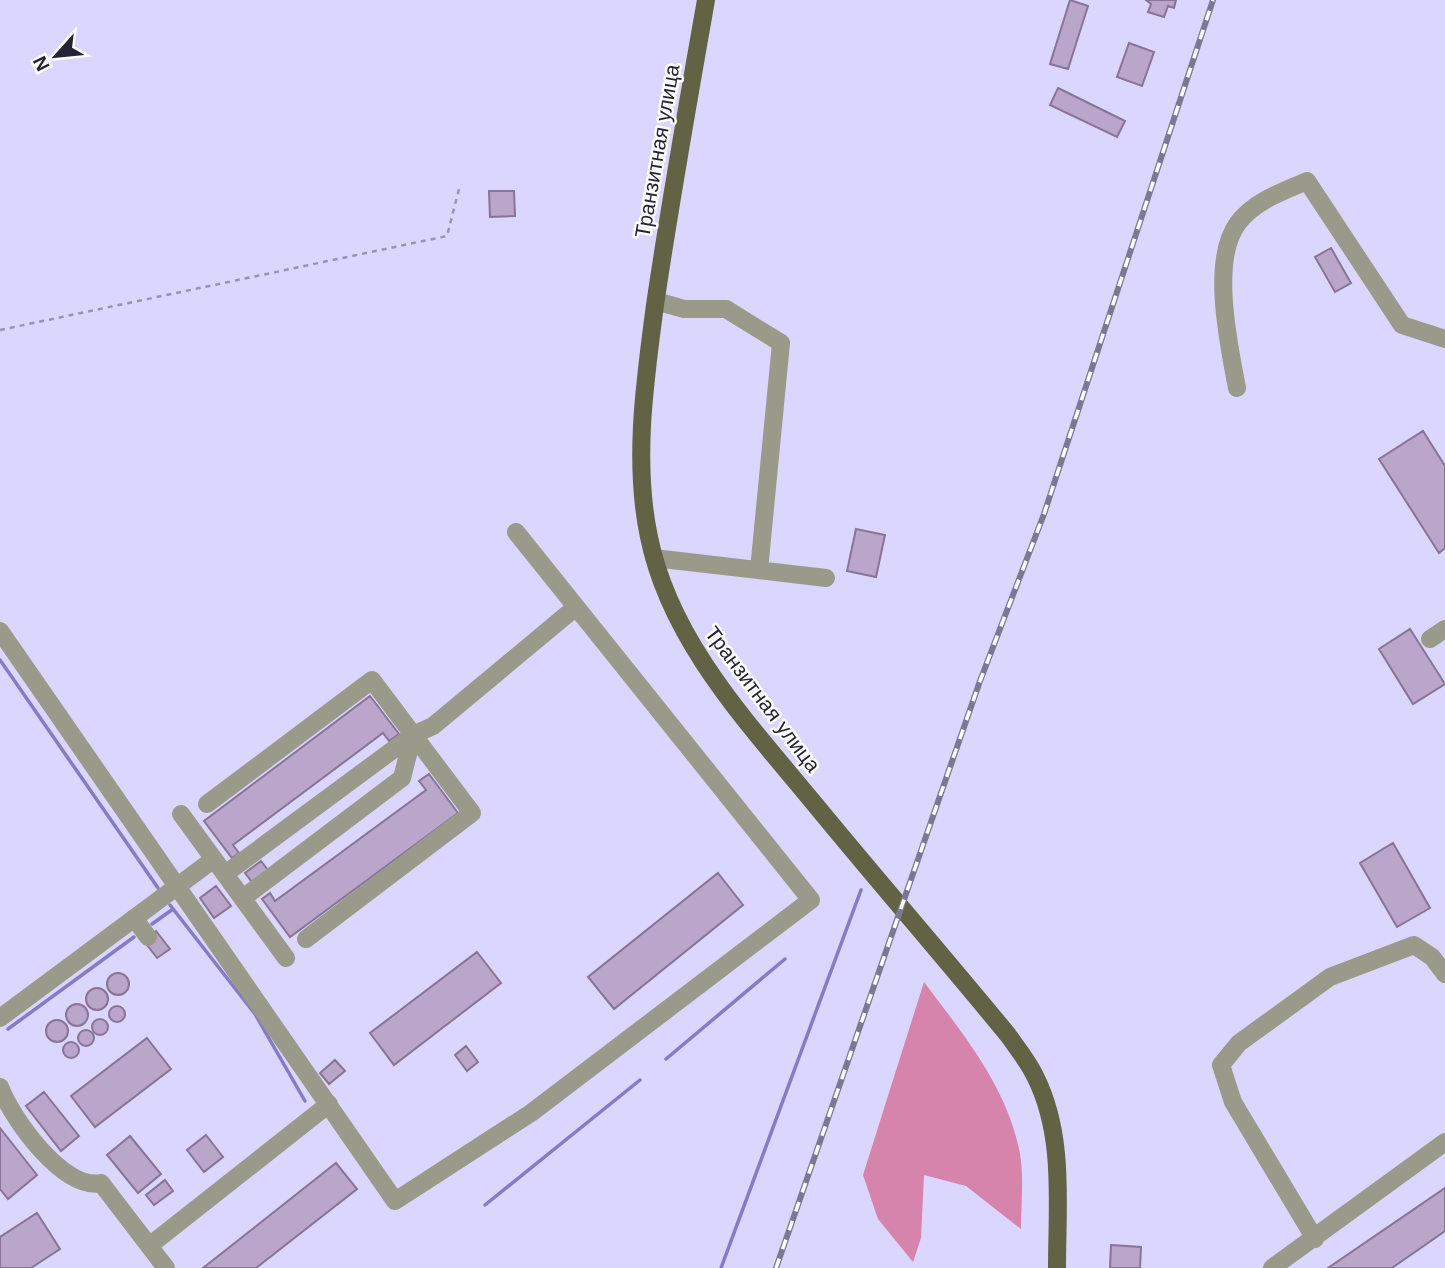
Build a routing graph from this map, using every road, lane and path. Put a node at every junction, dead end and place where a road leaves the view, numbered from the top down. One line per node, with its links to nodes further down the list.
1 (706, 0): 3 (main road, Транзитная улица)
2 (459, 189): 4 (path)
3 (656, 301): 8 (main road, Транзитная улица); 9 (street)
4 (0, 330)
5 (1445, 338): 6 (street)
6 (1237, 388)
7 (516, 531): 11 (street)
8 (654, 558): 9 (street); 32 (main road, Транзитная улица)
9 (759, 570): 10 (street)
10 (826, 578)
11 (576, 607): 13 (street); 27 (street)
12 (0, 632): 18 (street)
13 (414, 735): 14 (street); 17 (street); 19 (street); 22 (street)
14 (206, 804)
15 (181, 814): 16 (street)
16 (214, 859): 17 (street); 18 (street)
17 (225, 874): 19 (street)
18 (177, 887): 20 (street); 27 (street)
19 (243, 898): 23 (street)
20 (134, 918): 21 (street); 25 (street)
21 (148, 937)
22 (306, 939)
23 (286, 958)
24 (1445, 974): 29 (street)
25 (0, 1018)
26 (0, 1087): 30 (street)
27 (329, 1104): 30 (street)
28 (1445, 1142): 29 (street)
29 (1315, 1239): 33 (street)
30 (149, 1246): 31 (street)
31 (166, 1268)
32 (1057, 1268)
33 (1272, 1268)

